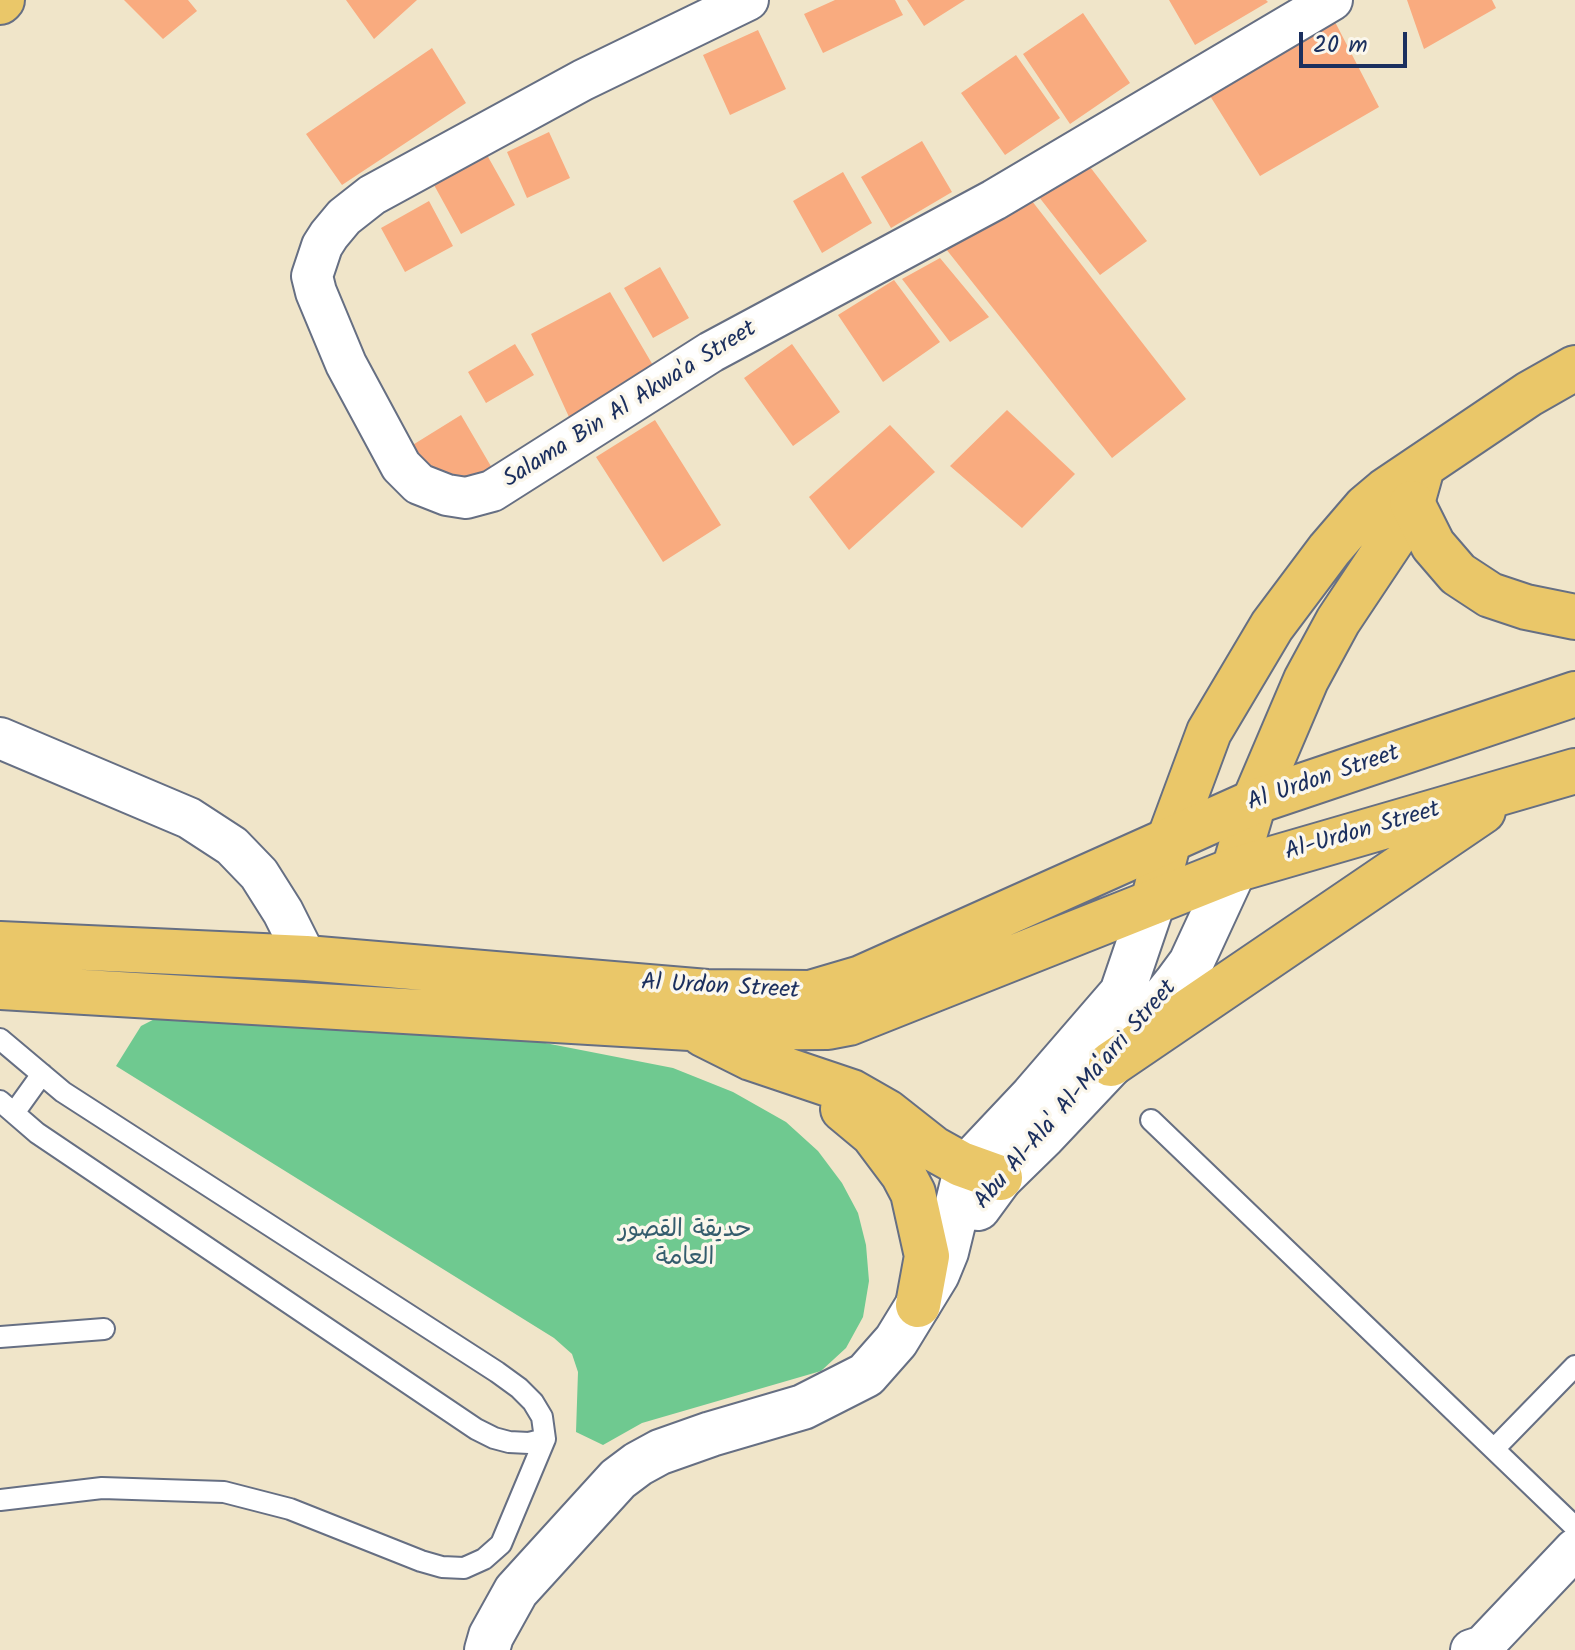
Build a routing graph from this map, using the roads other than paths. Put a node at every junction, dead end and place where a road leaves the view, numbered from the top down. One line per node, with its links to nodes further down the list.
1 (748, 0): 2 (street, Salama Bin Al Akwa'a Street)
2 (1332, 0)
3 (1575, 368): 4 (main road, Abu Al-Ala' Al-Maʻarri Street)
4 (1418, 484): 5 (main road); 10 (main road, Abu Al-Ala' Al-Maʻarri Street); 11 (main road, Abu Al-Ala' Al-Maʻarri Street)
5 (1575, 617)
6 (1575, 694): 10 (main road, Al Urdon Street)
7 (0, 738): 15 (street)
8 (1575, 771): 9 (main road, Al-Urdon Street)
9 (1518, 788): 12 (main road, Al-Urdon Street); 19 (main road)
10 (1254, 802): 11 (main road, Al Urdon Street); 12 (main road, Abu Al-Ala' Al-Maʻarri Street)
11 (1169, 840): 13 (main road, Abu Al-Ala' Al-Maʻarri Street); 15 (main road, Al Urdon Street)
12 (1234, 870): 13 (main road, Al-Urdon Street); 19 (street, Abu Al-Ala' Al-Maʻarri Street)
13 (1153, 902): 17 (main road, Al Urdon Street); 24 (street, Abu Al-Ala' Al-Maʻarri Street)
14 (0, 944): 15 (main road, Al Urdon Street)
15 (306, 958)
16 (0, 987): 17 (main road, Al Urdon Street)
17 (690, 1028): 21 (main road)
18 (0, 1039): 20 (lane)
19 (1111, 1064): 24 (street, Abu Al-Ala' Al-Maʻarri Street)
20 (42, 1074): 22 (lane); 29 (lane)
21 (809, 1078): 24 (main road); 25 (main road)
22 (7, 1107): 29 (lane)
23 (1151, 1120): 30 (lane)
24 (983, 1172): 25 (street, Abu Al-Ala' Al-Maʻarri Street)
25 (918, 1305): 35 (street, Abu Al-Ala' Al-Maʻarri Street)
26 (104, 1329): 27 (lane)
27 (0, 1337)
28 (1575, 1366): 30 (lane)
29 (545, 1439): 31 (lane)
30 (1494, 1449): 32 (lane)
31 (0, 1500)
32 (1575, 1527)
33 (1575, 1549): 34 (street)
34 (1481, 1649)
35 (487, 1650)

